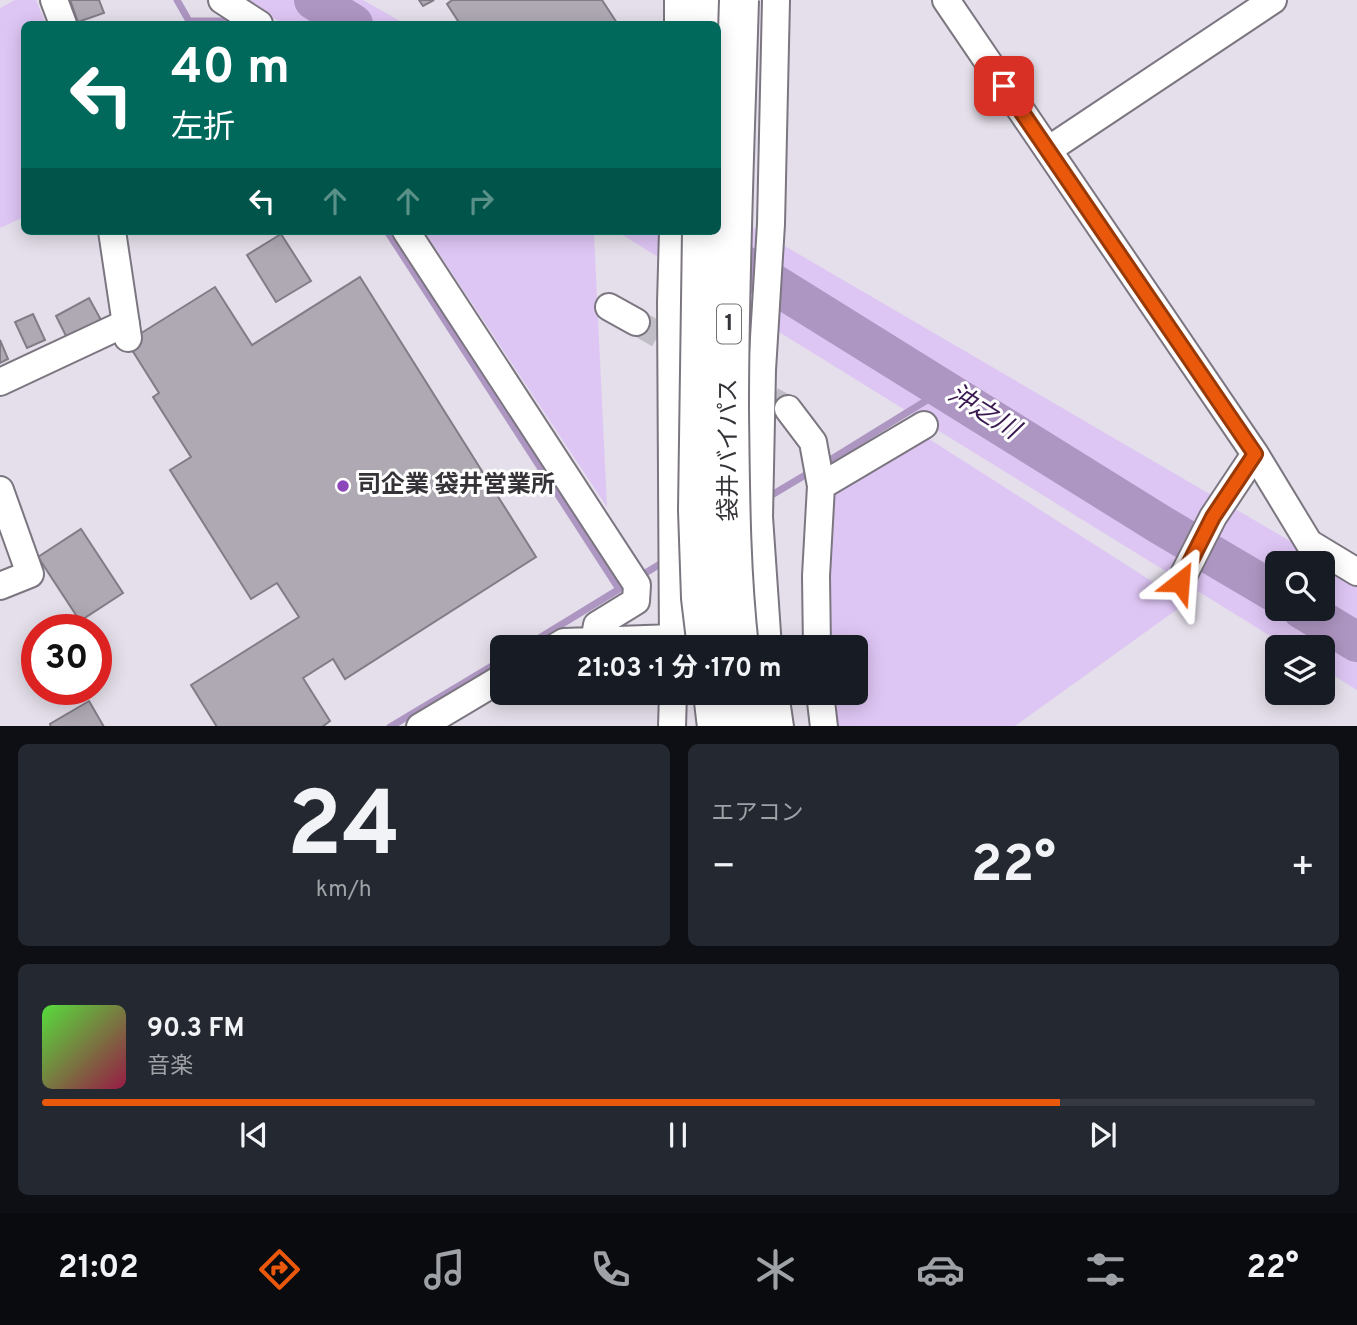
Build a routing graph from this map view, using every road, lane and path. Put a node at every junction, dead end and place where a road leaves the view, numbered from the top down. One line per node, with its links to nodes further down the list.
1 (54, 0): 9 (street)
2 (222, 0): 10 (street)
3 (678, 0): 11 (street)
4 (710, 0): 12 (highway)
5 (739, 0): 29 (highway, 袋井バイパス / 1, bridge)
6 (776, 0): 34 (street)
7 (947, 0): 13 (street)
8 (1273, 0): 13 (street)
9 (62, 21)
10 (254, 21)
11 (678, 21)
12 (709, 21)
13 (1048, 150): 23 (street)
14 (113, 235): 20 (street)
15 (409, 235): 30 (street)
16 (673, 235): 31 (street)
17 (702, 235): 29 (highway, 袋井バイパス / 1, bridge)
18 (610, 307): 19 (street)
19 (636, 322)
20 (0, 382)
21 (788, 409): 24 (street)
22 (924, 425): 24 (street)
23 (1255, 454): 26 (street); 27 (street)
24 (821, 486): 35 (street)
25 (0, 490): 28 (street)
26 (1357, 572)
27 (1180, 582)
28 (0, 586)
29 (717, 598): 32 (highway, 袋井バイパス / 1, bridge); 33 (highway, 袋井バイパス / 1, bridge)
30 (595, 635)
31 (688, 635)
32 (695, 635)
33 (734, 635)
34 (767, 635)
35 (817, 635)
36 (490, 685): 44 (street)
37 (673, 705): 45 (street)
38 (702, 705): 46 (highway)
39 (714, 705): 47 (highway)
40 (747, 705): 48 (highway)
41 (750, 705): 49 (highway)
42 (777, 705): 50 (street)
43 (821, 705): 51 (street)
44 (420, 726)
45 (672, 726)
46 (702, 726)
47 (717, 726)
48 (748, 726)
49 (754, 726)
50 (780, 726)
51 (824, 726)

